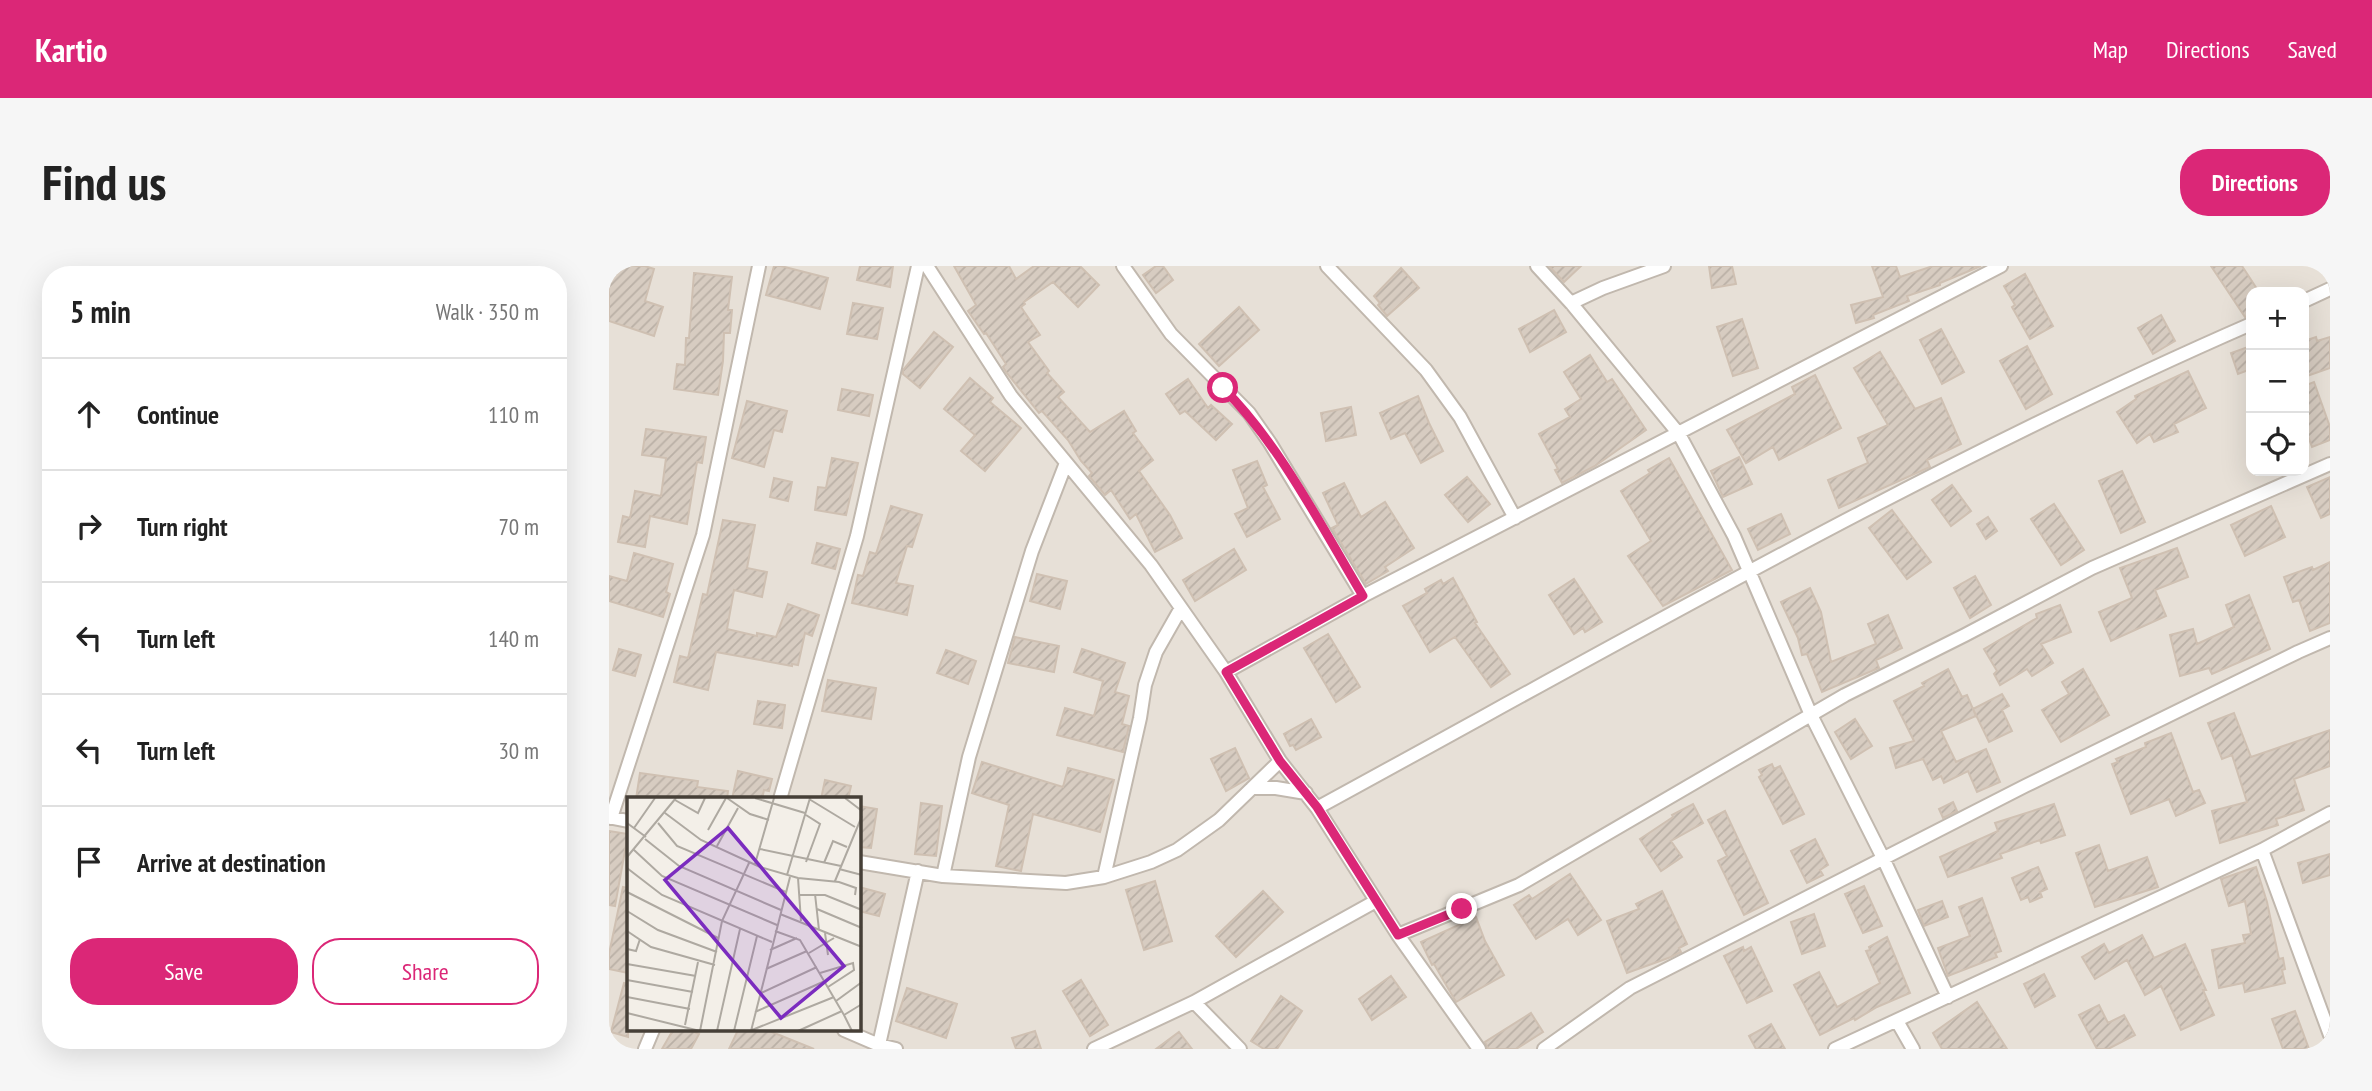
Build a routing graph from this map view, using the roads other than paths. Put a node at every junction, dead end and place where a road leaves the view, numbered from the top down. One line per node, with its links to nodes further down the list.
1 (759, 266): 29 (street)
2 (918, 266): 26 (street)
3 (927, 266): 14 (street)
4 (1123, 266): 18 (street)
5 (1327, 266): 16 (street)
6 (1537, 266): 11 (street)
7 (1664, 266): 11 (street)
8 (2001, 266): 13 (street)
9 (2330, 289): 10 (street)
10 (2309, 299)
11 (1571, 303): 13 (street)
12 (2246, 326): 17 (street)
13 (1679, 434): 16 (street); 17 (street)
14 (1066, 463): 19 (street); 34 (street)
15 (2330, 464): 22 (street)
16 (1515, 518): 18 (street)
17 (1751, 572): 22 (street); 27 (street)
18 (1363, 596): 21 (street)
19 (1181, 608): 21 (street); 35 (street)
20 (2330, 638): 31 (street)
21 (1226, 672): 23 (street)
22 (1811, 715): 31 (street); 37 (street)
23 (1280, 761): 24 (street); 25 (street)
24 (1252, 788): 25 (street); 35 (street)
25 (1306, 793): 27 (street)
26 (781, 797)
27 (1317, 807): 36 (street)
28 (2330, 813): 30 (street)
29 (610, 817)
30 (2262, 850): 38 (street); 43 (street)
31 (1882, 858): 38 (street); 50 (street)
32 (861, 862): 33 (street)
33 (918, 871): 34 (street); 44 (street)
34 (943, 876): 35 (street)
35 (1104, 877)
36 (1376, 901): 37 (street); 39 (street)
37 (1398, 935): 49 (street)
38 (1948, 998): 40 (street)
39 (1194, 1002): 47 (street); 48 (street)
40 (1897, 1021): 51 (street); 52 (street)
41 (652, 1032): 45 (street)
42 (848, 1032): 44 (street)
43 (2330, 1035)
44 (879, 1047): 46 (street)
45 (645, 1049)
46 (895, 1049)
47 (1094, 1049)
48 (1240, 1049)
49 (1479, 1049)
50 (1544, 1049)
51 (1835, 1049)
52 (1913, 1049)

